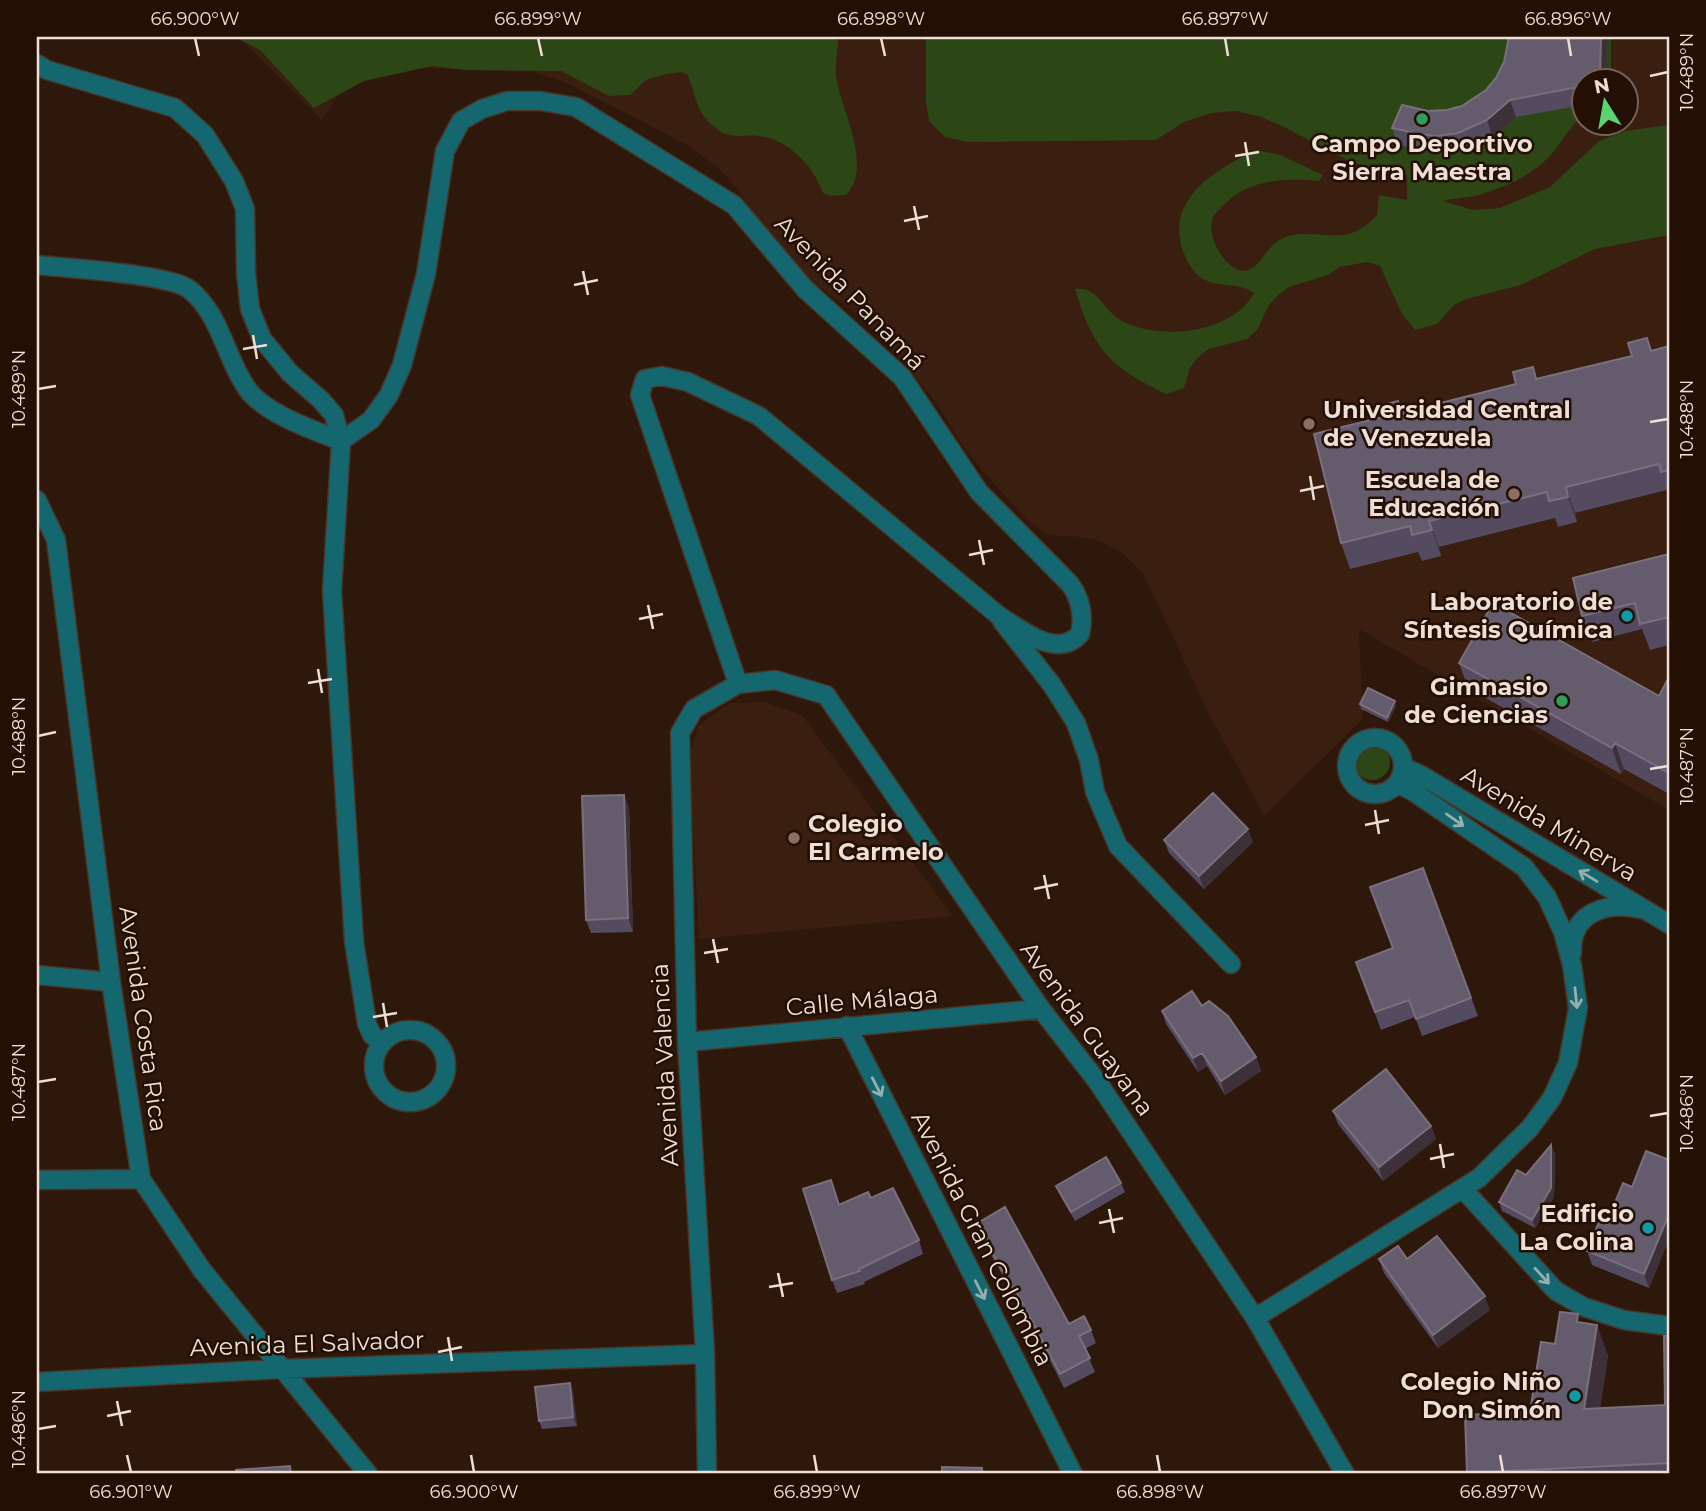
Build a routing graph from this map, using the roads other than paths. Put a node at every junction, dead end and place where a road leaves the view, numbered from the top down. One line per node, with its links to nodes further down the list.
1 (37, 64): 3 (street)
2 (37, 265): 3 (street)
3 (341, 441): 5 (street, Avenida Panamá); 16 (street)
4 (37, 500): 12 (street, Avenida Costa Rica)
5 (998, 615): 6 (street, Avenida Panamá); 9 (street)
6 (738, 684): 13 (street, Avenida Guayana); 15 (street, Avenida Valencia)
7 (1647, 911): 8 (street, Avenida Minerva); 10 (street); 10 (street, Avenida Minerva, one-way to 10)
8 (1669, 924)
9 (1231, 964)
10 (1572, 965): 19 (street, one-way to 19)
11 (37, 975): 12 (street)
12 (111, 982): 17 (street, Avenida Costa Rica)
13 (1041, 1009): 14 (street, Calle Málaga); 20 (street, Avenida Guayana)
14 (847, 1026): 15 (street, Calle Málaga); 27 (street, Avenida Gran Colombia, one-way to 27)
15 (687, 1042): 22 (street, Avenida Valencia)
16 (383, 1043): 16 (street)
17 (141, 1179): 18 (street); 23 (street, Avenida Costa Rica)
18 (37, 1180)
19 (1463, 1189): 20 (street); 21 (street, one-way to 21)
20 (1255, 1318): 28 (street, Avenida Guayana)
21 (1669, 1326)
22 (705, 1354): 23 (street, Avenida El Salvador); 26 (street, Avenida Valencia)
23 (280, 1369): 24 (street, Avenida El Salvador); 25 (street, Avenida Costa Rica)
24 (37, 1382)
25 (368, 1474)
26 (707, 1474)
27 (1073, 1474)
28 (1345, 1474)

